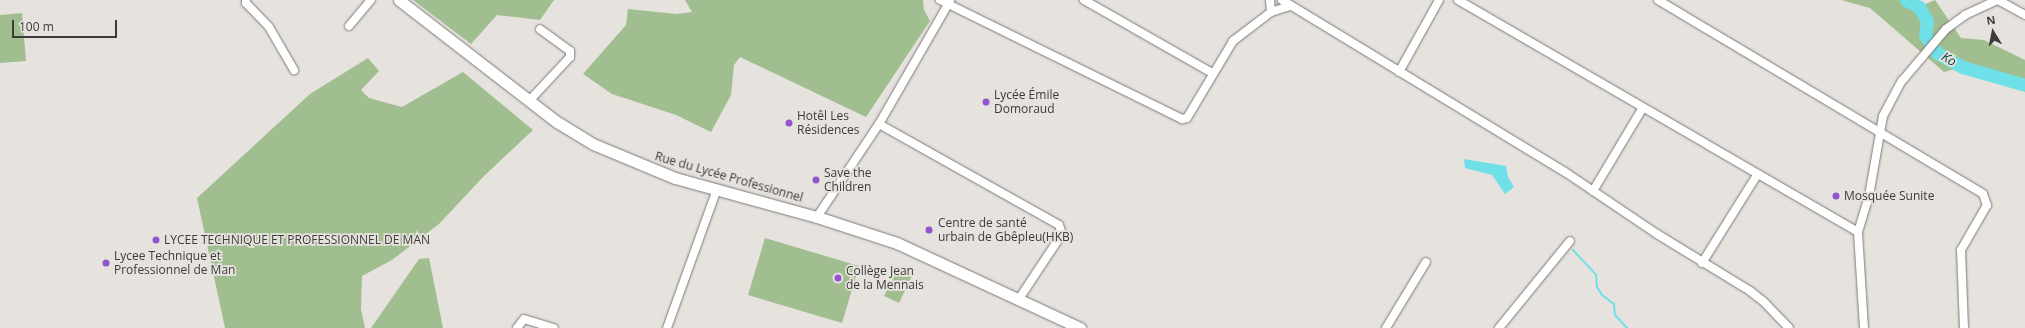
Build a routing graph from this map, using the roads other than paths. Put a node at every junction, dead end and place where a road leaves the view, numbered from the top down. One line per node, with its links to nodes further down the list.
1 (246, 0): 17 (street)
2 (371, 0): 15 (street)
3 (398, 0): 20 (main road, Rue du Lycée Professionnel)
4 (1084, 0): 19 (street)
5 (1270, 0): 13 (street)
6 (1282, 0): 12 (street)
7 (1439, 0): 18 (street)
8 (1458, 0): 21 (street)
9 (1658, 0): 23 (street)
10 (1997, 0): 14 (street); 23 (street)
11 (946, 2): 19 (street); 22 (street)
12 (1289, 6): 13 (street); 18 (street)
13 (1271, 12): 19 (street)
14 (2025, 15)
15 (349, 26)
16 (540, 29): 20 (street)
17 (294, 70)
18 (1399, 72): 26 (street)
19 (1212, 73)
20 (529, 101): 25 (main road, Rue du Lycée Professionnel)
21 (1642, 109): 24 (street); 26 (street)
22 (879, 124): 27 (street); 32 (street)
23 (1880, 132): 28 (street); 41 (street)
24 (1757, 175): 28 (street); 31 (street)
25 (717, 189): 27 (main road, Rue du Lycée Professionnel); 35 (street)
26 (1593, 191): 31 (street)
27 (817, 217): 32 (main road, Rue du Lycée Professionnel)
28 (1858, 232): 40 (street)
29 (1570, 241): 38 (street)
30 (1426, 262): 37 (street)
31 (1702, 263): 39 (street)
32 (1019, 299): 36 (main road, Rue du Lycée Professionnel)
33 (517, 328): 34 (street)
34 (554, 328)
35 (667, 328)
36 (1080, 328)
37 (1386, 328)
38 (1499, 328)
39 (1789, 328)
40 (1864, 328)
41 (1964, 328)

